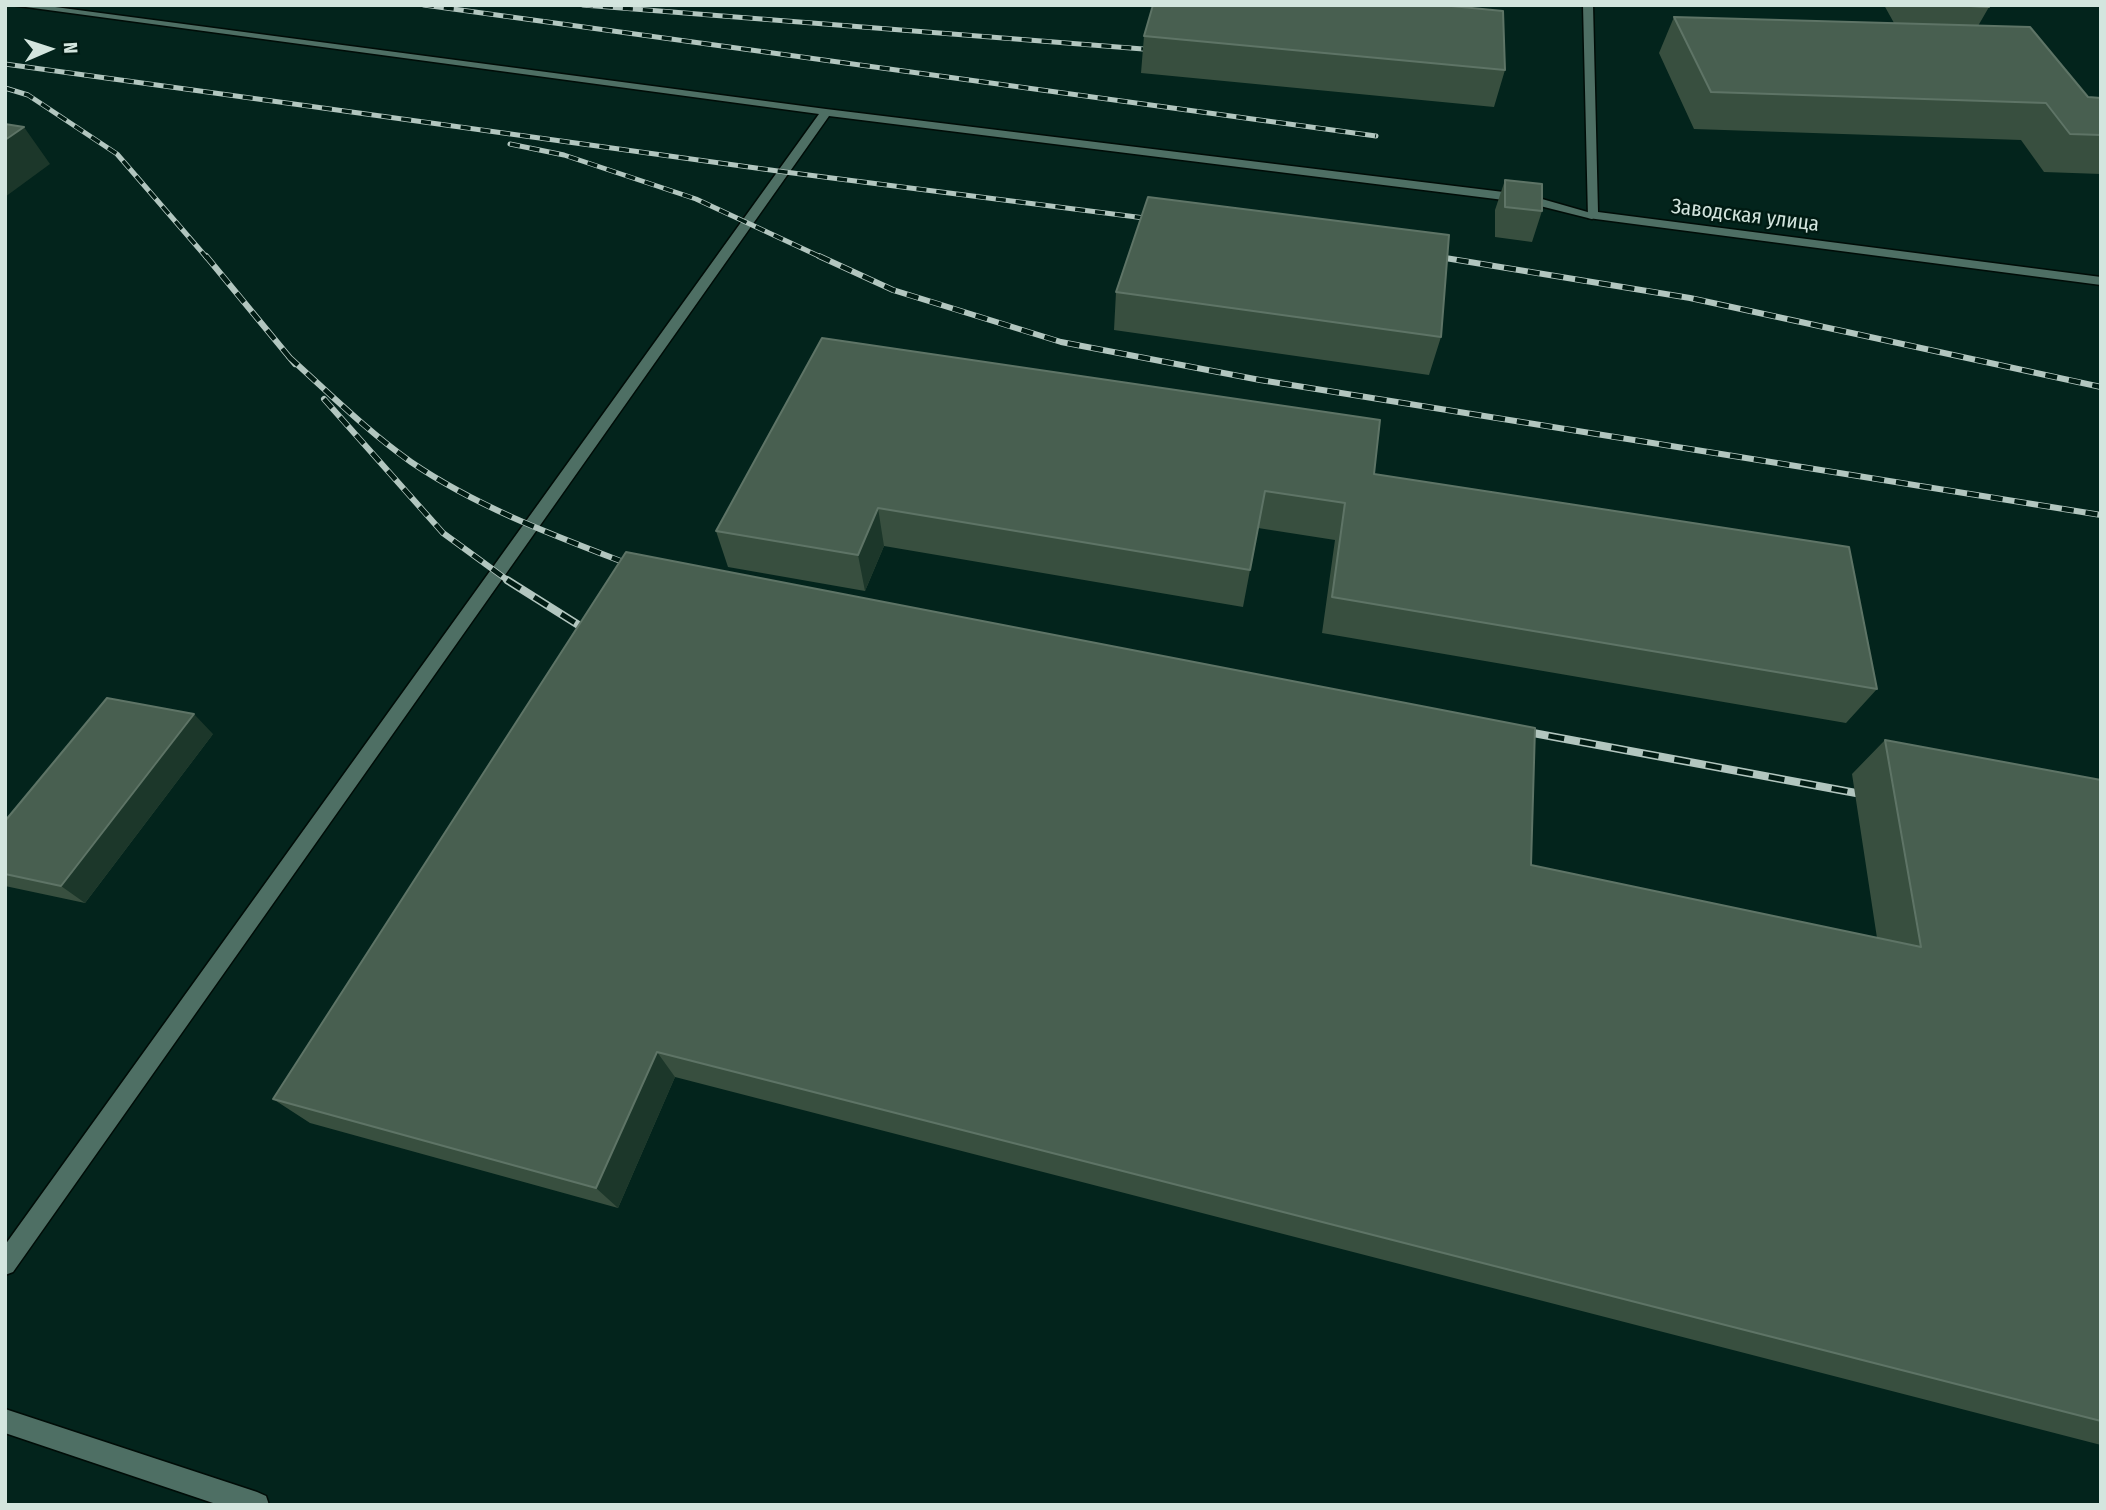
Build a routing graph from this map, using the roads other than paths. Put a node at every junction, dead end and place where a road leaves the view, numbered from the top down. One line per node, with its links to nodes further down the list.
1 (16, 5): 3 (street, Заводская улица)
2 (1588, 5): 4 (street)
3 (826, 112): 4 (street, Заводская улица); 6 (street)
4 (1592, 215): 5 (street, Заводская улица)
5 (2101, 281)
6 (5, 1264)
7 (5, 1421): 8 (street)
8 (257, 1505)

